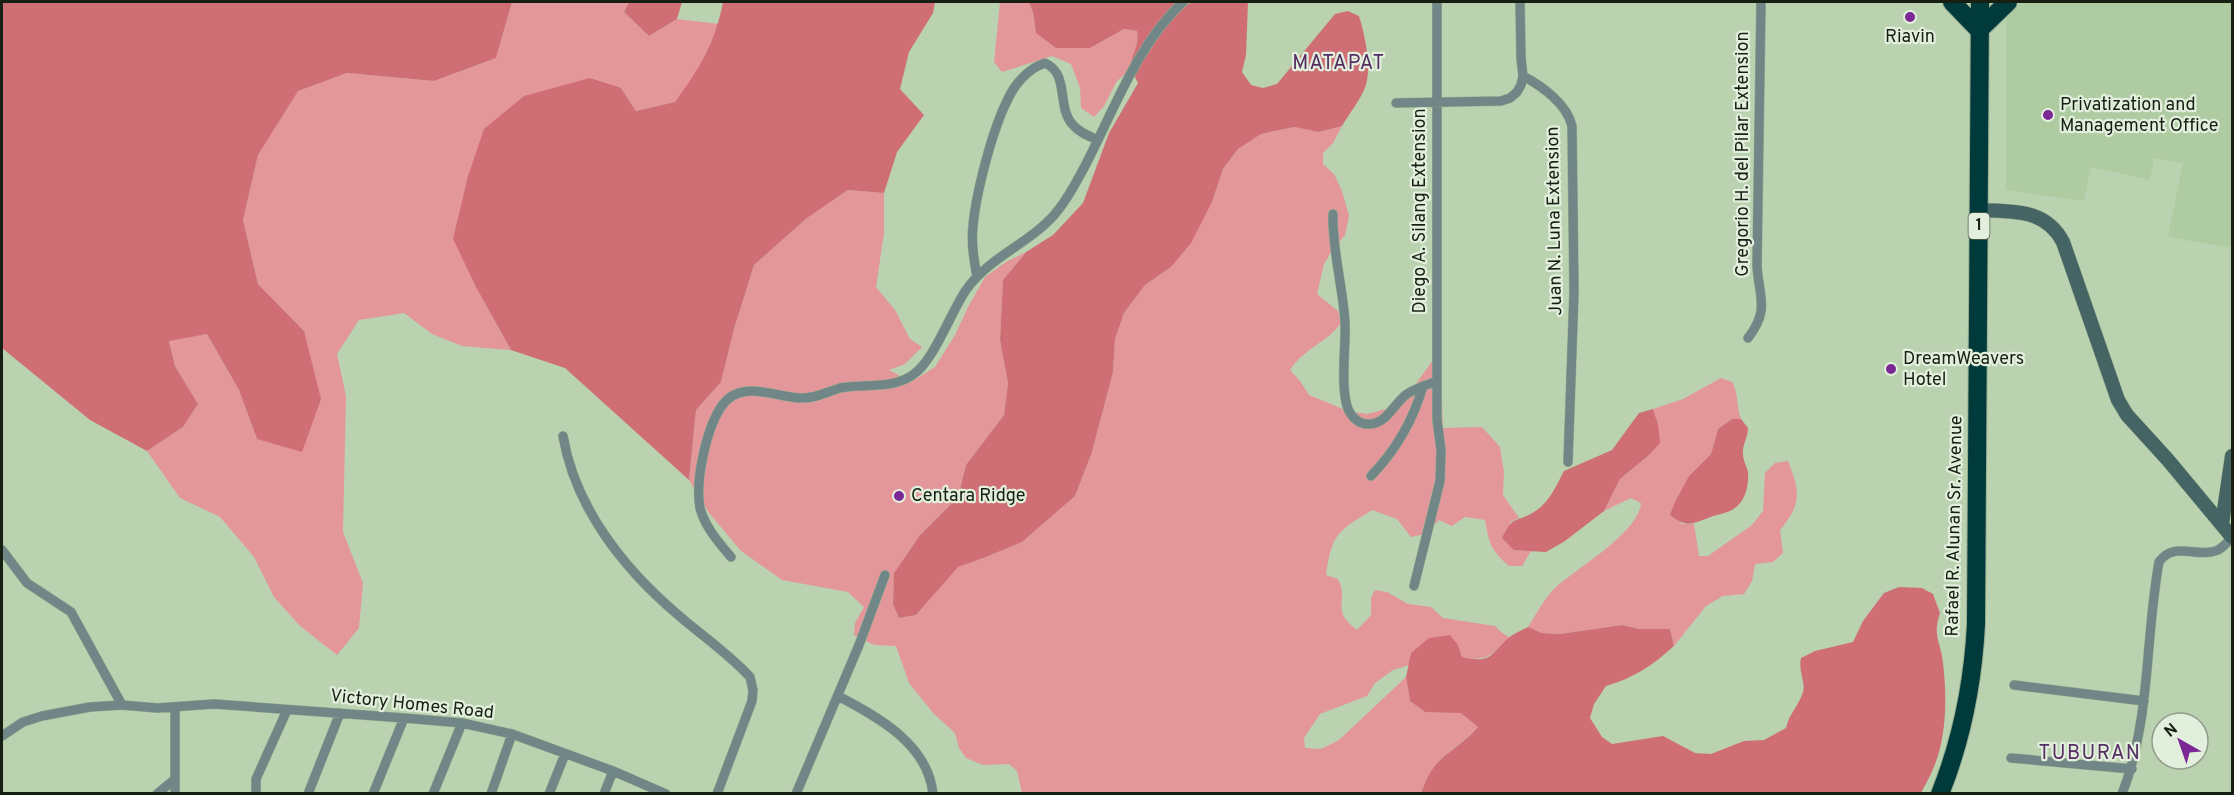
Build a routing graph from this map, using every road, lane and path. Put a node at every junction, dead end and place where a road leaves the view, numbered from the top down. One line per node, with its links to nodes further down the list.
1 (1183, 2): 12 (street)
2 (1437, 2): 10 (street, Diego A. Silang Extension)
3 (1520, 2): 9 (street)
4 (1761, 2): 16 (street, Gregorio H. del Pilar Extension)
5 (1952, 2): 8 (highway)
6 (1980, 2): 8 (highway, Rafael R. Alunan Sr. Avenue / 1)
7 (2008, 2): 8 (highway)
8 (1979, 30): 13 (highway, Rafael R. Alunan Sr. Avenue / 1)
9 (1523, 76): 10 (street); 21 (street, Juan N. Luna Extension)
10 (1437, 101): 11 (street); 17 (street, Diego A. Silang Extension)
11 (1396, 103)
12 (1098, 140): 15 (street); 15 (street)
13 (1979, 210): 23 (street); 58 (highway, Rafael R. Alunan Sr. Avenue / 1)
14 (1333, 214): 18 (street)
15 (977, 277): 26 (street)
16 (1748, 338)
17 (1437, 381): 18 (street); 28 (street, Diego A. Silang Extension)
18 (1423, 386): 22 (street)
19 (563, 436): 55 (street)
20 (2232, 456): 23 (street)
21 (1568, 462)
22 (1371, 476)
23 (2222, 524): 24 (street)
24 (2232, 537): 31 (street)
25 (2, 550): 32 (street)
26 (731, 557)
27 (885, 575): 30 (street)
28 (1414, 586)
29 (2014, 685): 31 (street)
30 (838, 696): 56 (street); 57 (street)
31 (2144, 701): 42 (street)
32 (122, 705): 33 (street, Victory Homes Road); 39 (street, Victory Homes Road)
33 (175, 708): 34 (street, Victory Homes Road); 44 (street)
34 (287, 710): 35 (street, Victory Homes Road); 48 (street)
35 (340, 713): 36 (street, Victory Homes Road); 49 (street)
36 (404, 718): 37 (street, Victory Homes Road); 50 (street)
37 (462, 723): 38 (street, Victory Homes Road); 51 (street)
38 (512, 734): 40 (street, Victory Homes Road); 52 (street)
39 (2, 736)
40 (566, 754): 43 (street, Victory Homes Road); 53 (street)
41 (2011, 758): 42 (street)
42 (2132, 768): 59 (street)
43 (614, 771): 45 (street, Victory Homes Road); 54 (street)
44 (175, 780): 46 (street); 47 (street)
45 (662, 793)
46 (157, 794)
47 (175, 794)
48 (256, 794)
49 (308, 794)
50 (373, 794)
51 (433, 794)
52 (491, 794)
53 (549, 794)
54 (604, 794)
55 (717, 794)
56 (796, 794)
57 (933, 794)
58 (1940, 794)
59 (2122, 794)

